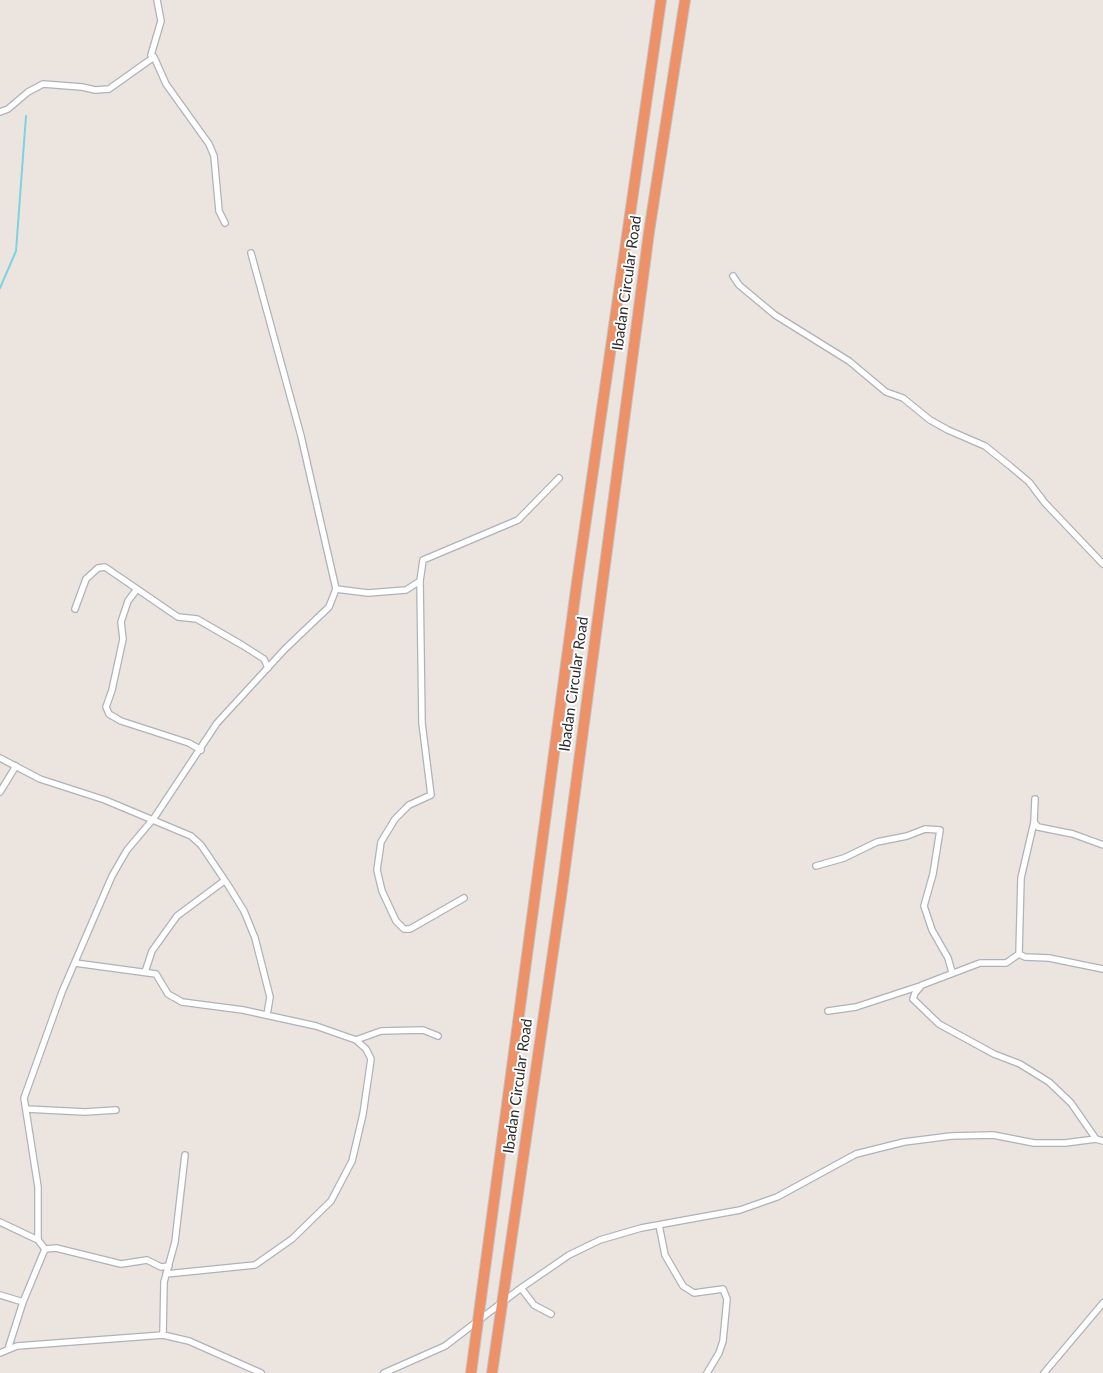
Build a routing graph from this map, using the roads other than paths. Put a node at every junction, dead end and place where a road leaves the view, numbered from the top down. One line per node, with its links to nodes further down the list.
1 (157, 0): 4 (street)
2 (661, 0): 58 (highway, Ibadan Circular Road)
3 (686, 0): 59 (highway, Ibadan Circular Road)
4 (154, 57): 5 (street); 6 (street)
5 (0, 112)
6 (225, 223)
7 (251, 253): 13 (street)
8 (734, 276): 10 (street)
9 (559, 478): 11 (street)
10 (1103, 564)
11 (420, 581): 13 (street); 26 (street)
12 (137, 589): 14 (street); 15 (street); 16 (street)
13 (336, 589): 15 (street)
14 (75, 610)
15 (268, 668): 16 (street)
16 (201, 750): 21 (street)
17 (0, 758): 18 (street)
18 (16, 766): 19 (street); 21 (street)
19 (0, 792)
20 (1036, 799): 22 (street)
21 (154, 818): 25 (street); 28 (street)
22 (1034, 822): 23 (street); 27 (street)
23 (1103, 844)
24 (816, 866): 31 (street)
25 (224, 881): 30 (street); 34 (street)
26 (464, 898)
27 (1019, 954): 29 (street); 31 (street)
28 (75, 963): 30 (street); 37 (street)
29 (1103, 970)
30 (145, 972): 34 (street)
31 (952, 972): 32 (street)
32 (922, 985): 33 (street); 39 (street)
33 (828, 1011)
34 (267, 1015): 36 (street)
35 (438, 1036): 36 (street)
36 (356, 1040): 47 (street)
37 (26, 1109): 38 (street); 44 (street)
38 (116, 1110)
39 (1096, 1139): 40 (street); 43 (street)
40 (1103, 1141)
41 (185, 1155): 46 (street)
42 (0, 1222): 44 (street)
43 (659, 1225): 48 (street); 60 (street)
44 (38, 1240): 45 (street)
45 (45, 1249): 46 (street); 50 (street)
46 (168, 1266): 47 (street)
47 (166, 1274): 53 (street)
48 (521, 1288): 52 (street); 57 (street)
49 (0, 1295): 50 (street)
50 (23, 1302): 54 (street)
51 (1103, 1302): 61 (street)
52 (551, 1314)
53 (162, 1335): 54 (street); 56 (street)
54 (8, 1350): 55 (street)
55 (0, 1354)
56 (261, 1373)
57 (385, 1373)
58 (471, 1373)
59 (492, 1373)
60 (707, 1373)
61 (1044, 1373)

